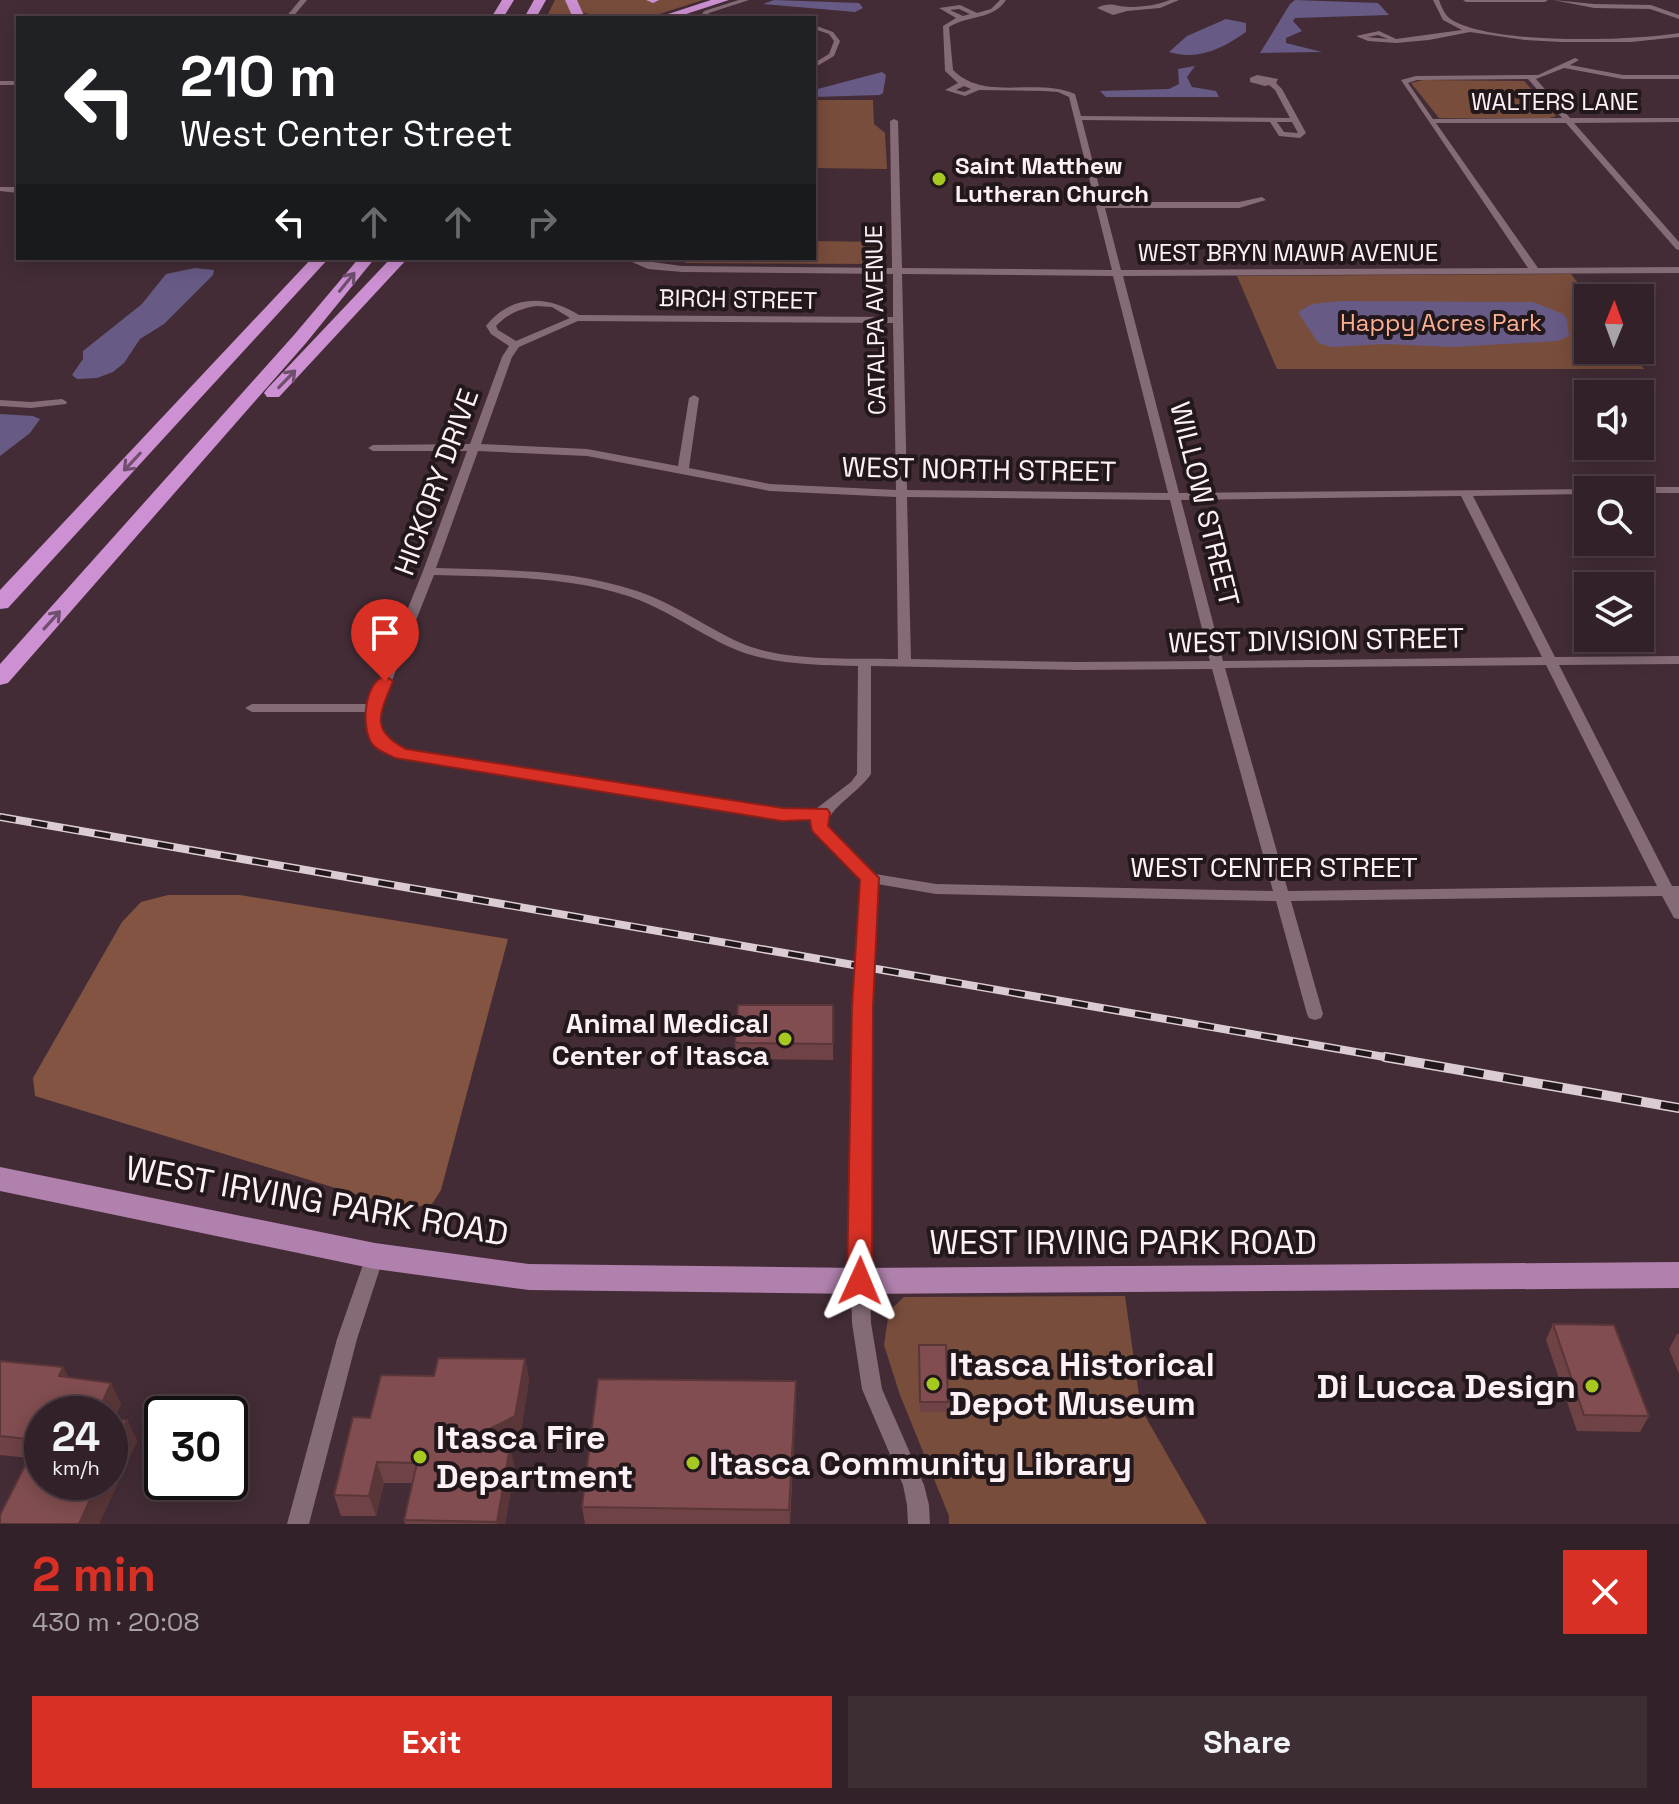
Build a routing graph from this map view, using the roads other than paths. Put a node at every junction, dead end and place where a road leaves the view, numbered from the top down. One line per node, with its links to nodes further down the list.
1 (304, 0): 14 (street)
2 (571, 0): 15 (highway)
3 (709, 0): 16 (highway)
4 (723, 0): 17 (highway)
5 (746, 0): 18 (street)
6 (1003, 0): 13 (street)
7 (1176, 0): 12 (street)
8 (1436, 0): 22 (street)
9 (1466, 0): 10 (street)
10 (1545, 0)
11 (1556, 0): 20 (street)
12 (1126, 9)
13 (975, 14): 19 (street); 19 (street, WILLOW STREET)
14 (290, 16)
15 (579, 16)
16 (660, 16)
17 (669, 16)
18 (704, 16)
19 (960, 17): 33 (street, WILLOW STREET)
20 (1679, 17)
21 (816, 28): 28 (street)
22 (1469, 30): 24 (street); 25 (street)
23 (1678, 36): 25 (street)
24 (1392, 38)
25 (1581, 39): 26 (street)
26 (1586, 51)
27 (1575, 60): 29 (street)
28 (816, 65)
29 (1565, 66): 30 (street); 31 (street)
30 (1679, 77)
31 (1531, 78): 38 (street); 39 (street)
32 (1271, 83): 35 (street)
33 (1078, 118): 34 (street); 41 (street, WILLOW STREET)
34 (1272, 120): 35 (street); 35 (street)
35 (1295, 120)
36 (1679, 120): 39 (street, WALTERS LANE)
37 (894, 121): 48 (street, CATALPA AVENUE)
38 (1431, 121): 39 (street, WALTERS LANE); 49 (street)
39 (1569, 121): 42 (street)
40 (1262, 200): 41 (street)
41 (1100, 205): 50 (street, WILLOW STREET)
42 (1679, 247)
43 (319, 260): 68 (highway, one-way to 68)
44 (365, 260): 66 (highway, one-way to 44)
45 (398, 260): 66 (highway, one-way to 45)
46 (633, 260): 48 (street, WEST BRYN MAWR AVENUE)
47 (1679, 270): 49 (street, WEST BRYN MAWR AVENUE)
48 (897, 271): 50 (street, WEST BRYN MAWR AVENUE); 52 (street, CATALPA AVENUE)
49 (1535, 271): 50 (street, WEST BRYN MAWR AVENUE)
50 (1118, 273): 65 (street, WILLOW STREET)
51 (577, 318): 52 (street, BIRCH STREET); 53 (street, BIRCH STREET); 53 (street, BIRCH STREET)
52 (899, 320): 64 (street, CATALPA AVENUE)
53 (515, 345): 58 (street, HICKORY DRIVE)
54 (694, 398): 59 (street)
55 (62, 402): 56 (street)
56 (0, 403)
57 (373, 448): 58 (street, WEST NORTH STREET)
58 (473, 449): 59 (street, WEST NORTH STREET); 67 (street, HICKORY DRIVE)
59 (683, 470): 64 (street, WEST NORTH STREET)
60 (1654, 490): 61 (street)
61 (1679, 490)
62 (1574, 491): 63 (street, WEST NORTH STREET)
63 (1465, 492): 65 (street, WEST NORTH STREET); 72 (street)
64 (902, 493): 65 (street, WEST NORTH STREET); 71 (street, CATALPA AVENUE)
65 (1175, 495): 73 (street, WILLOW STREET)
66 (131, 531): 74 (highway, one-way to 66)
67 (429, 571): 70 (street); 76 (street, HICKORY DRIVE)
68 (0, 603)
69 (1679, 660): 72 (street, WEST DIVISION STREET)
70 (865, 662): 71 (street, WEST DIVISION STREET); 77 (street)
71 (905, 662): 73 (street, WEST DIVISION STREET)
72 (1552, 662): 73 (street, WEST DIVISION STREET); 79 (street)
73 (1218, 666): 80 (street, WILLOW STREET)
74 (0, 678)
75 (252, 708): 76 (street)
76 (374, 708): 77 (street)
77 (821, 813): 78 (street)
78 (870, 878): 80 (street, WEST CENTER STREET); 86 (street)
79 (1674, 891): 80 (street, WEST CENTER STREET); 81 (street)
80 (1281, 896): 82 (street, WILLOW STREET)
81 (1679, 914)
82 (1315, 1014)
83 (0, 1179): 84 (main road, WEST IRVING PARK ROAD)
84 (375, 1256): 86 (main road, WEST IRVING PARK ROAD); 87 (street)
85 (1679, 1275): 86 (main road, WEST IRVING PARK ROAD)
86 (860, 1281): 88 (street)
87 (298, 1524)
88 (919, 1524)

